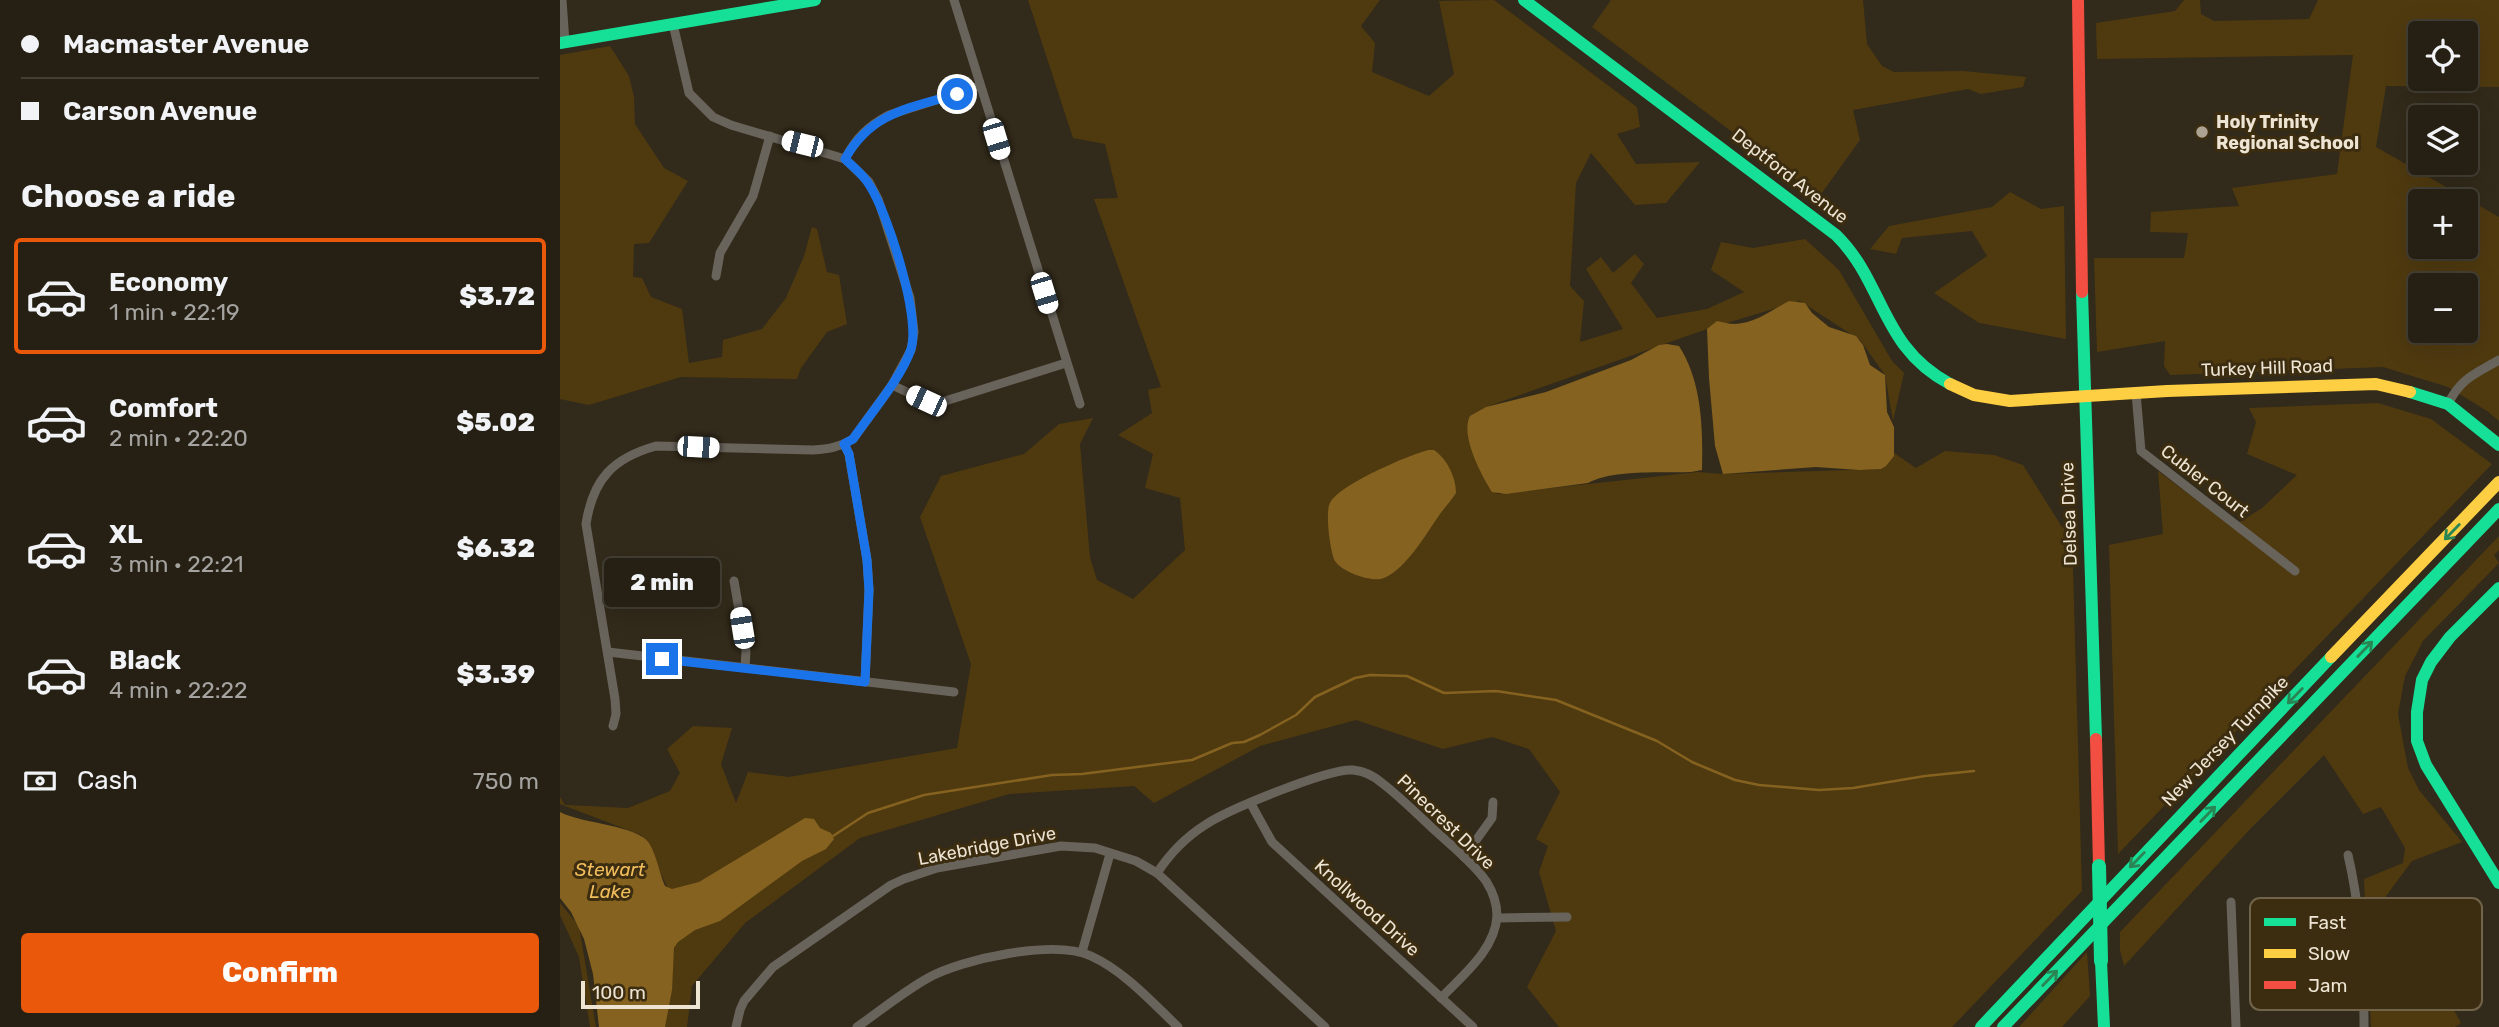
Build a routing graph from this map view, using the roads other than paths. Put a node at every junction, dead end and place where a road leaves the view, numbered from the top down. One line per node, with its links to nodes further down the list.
1 (562, 0): 7 (street)
2 (815, 0): 6 (main road)
3 (954, 0): 8 (street)
4 (1524, 0): 16 (main road, Deptford Avenue)
5 (2078, 0): 16 (main road, Delsea Drive)
6 (673, 24): 7 (main road); 9 (street)
7 (562, 43)
8 (980, 86): 10 (street); 13 (street)
9 (770, 136): 10 (street); 11 (street)
10 (845, 159): 14 (street)
11 (716, 276)
12 (2499, 360): 18 (street)
13 (1066, 363): 14 (street); 17 (street)
14 (892, 385): 19 (street)
15 (2136, 393): 16 (main road, Turkey Hill Road); 18 (main road, Turkey Hill Road); 23 (street, Cubler Court)
16 (2084, 396): 51 (main road, Delsea Drive, bridge)
17 (1080, 404)
18 (2448, 404): 20 (main road, Turkey Hill Road)
19 (844, 444): 26 (street); 28 (street)
20 (2499, 445)
21 (2499, 482): 49 (main road, New Jersey Turnpike, one-way to 49)
22 (2499, 509): 50 (main road, one-way to 22)
23 (2295, 571)
24 (734, 581): 27 (street)
25 (2499, 588): 37 (main road)
26 (608, 652): 27 (street); 30 (street)
27 (745, 668): 28 (street)
28 (865, 682): 29 (street)
29 (954, 692)
30 (613, 726)
31 (1493, 802): 35 (street)
32 (1251, 803): 35 (street, Pinecrest Drive); 36 (street, Pinecrest Drive); 43 (street, Knollwood Drive)
33 (1110, 853): 36 (street, Lakebridge Drive); 42 (street); 44 (street, Lakebridge Drive)
34 (2348, 855): 38 (street)
35 (1464, 857): 41 (street, Pinecrest Drive)
36 (1157, 873): 47 (street, Lakebridge Drive)
37 (2499, 883)
38 (2355, 898)
39 (2231, 902): 52 (street)
40 (1567, 916): 41 (street)
41 (1497, 918): 43 (street)
42 (1082, 952): 45 (street); 46 (street)
43 (1441, 998): 48 (street, Knollwood Drive)
44 (736, 1027)
45 (857, 1027)
46 (1178, 1027)
47 (1325, 1027)
48 (1473, 1027)
49 (1981, 1027)
50 (2003, 1027)
51 (2104, 1027)
52 (2236, 1027)

